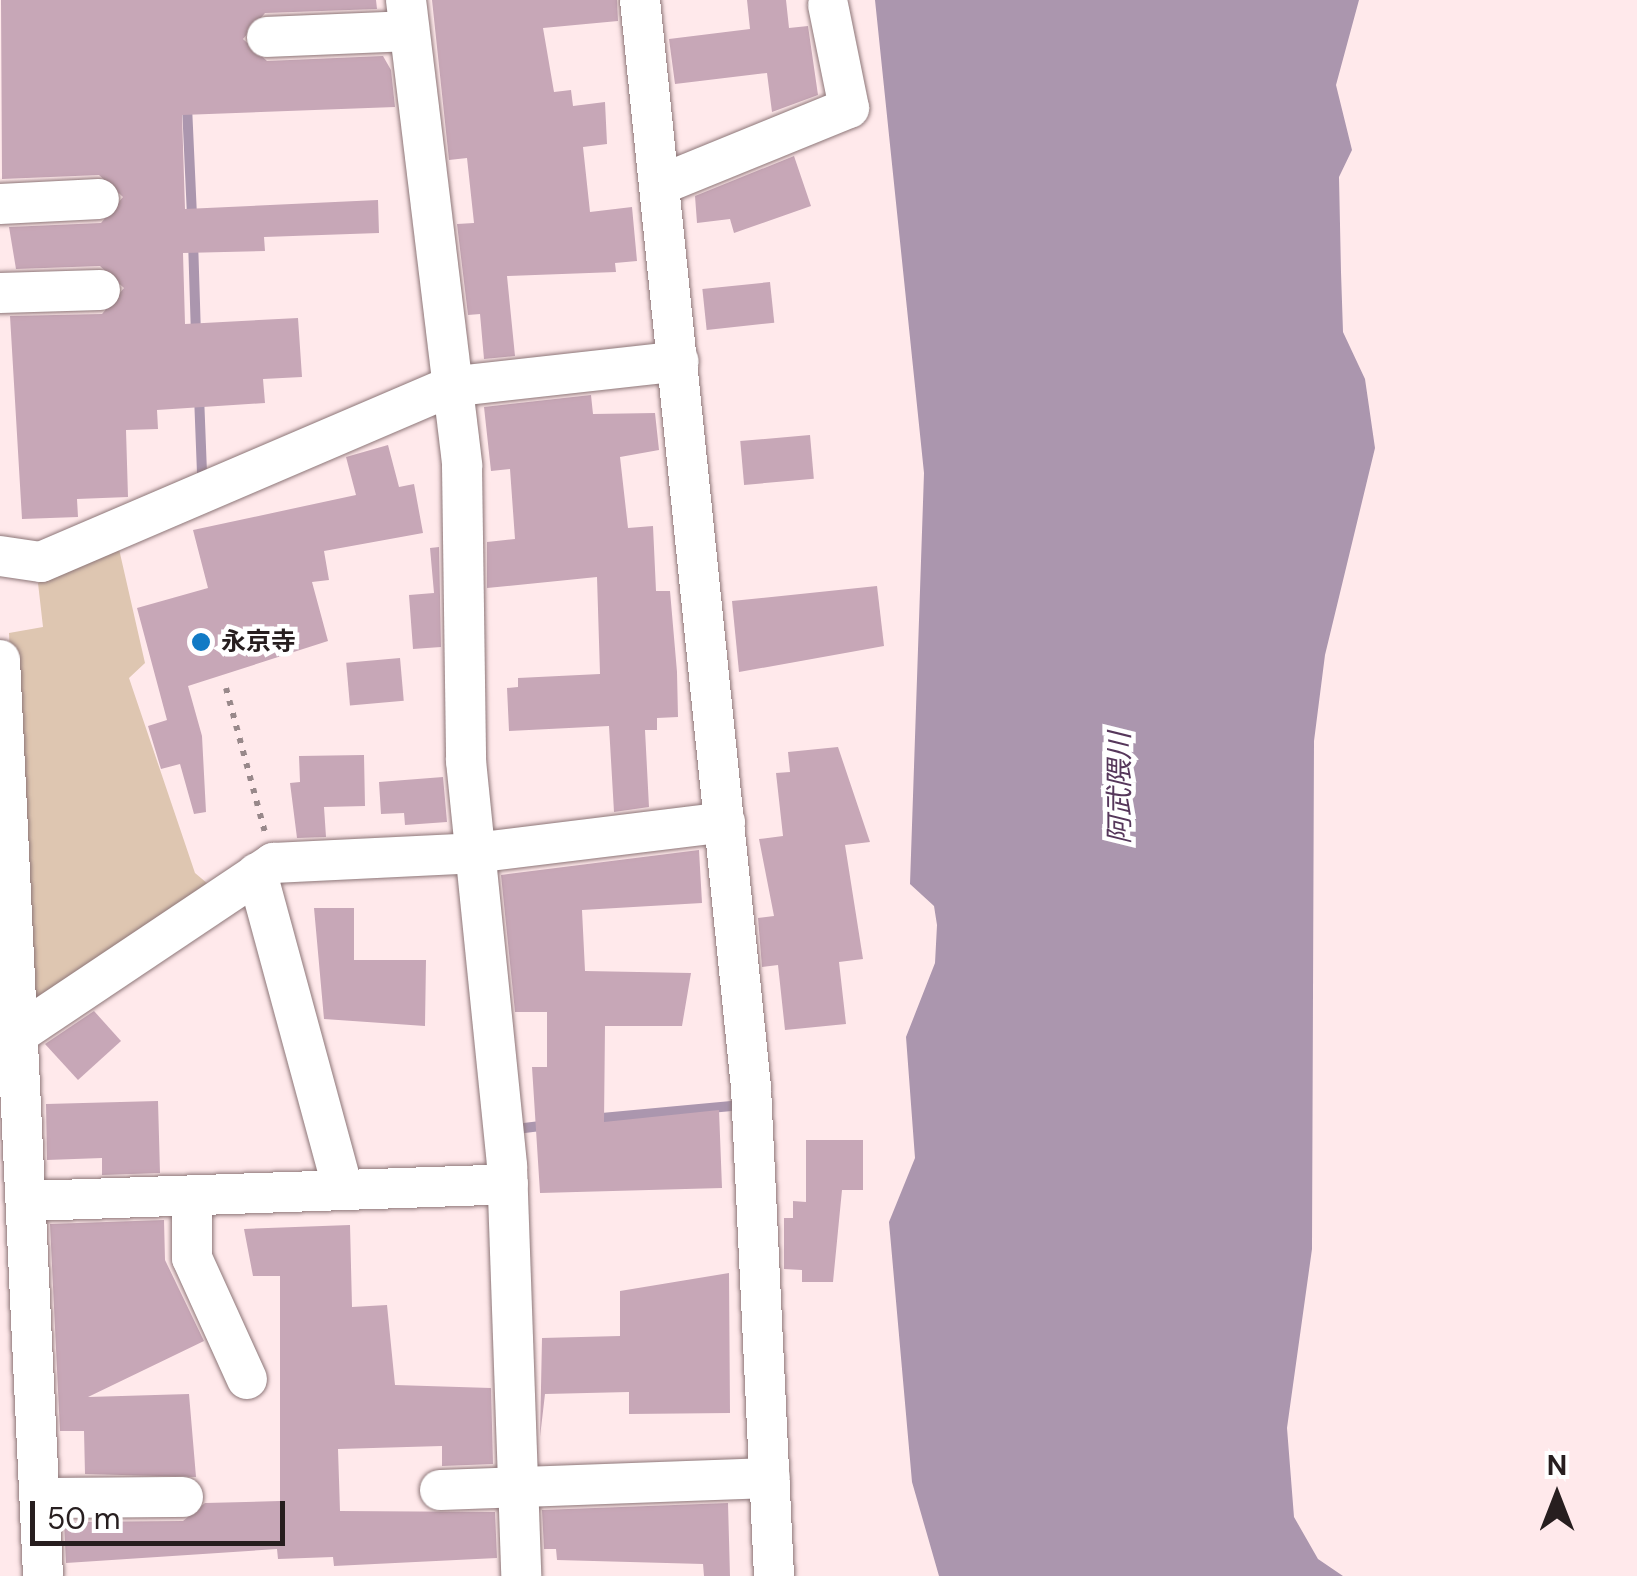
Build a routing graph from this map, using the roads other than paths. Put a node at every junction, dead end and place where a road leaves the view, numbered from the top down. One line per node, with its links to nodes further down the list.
1 (640, 0): 5 (street)
2 (828, 5): 5 (street)
3 (408, 16): 4 (street); 11 (street)
4 (267, 37)
5 (660, 185): 10 (street)
6 (99, 200): 7 (street)
7 (0, 204)
8 (100, 290): 9 (street)
9 (0, 294)
10 (679, 361): 11 (street); 14 (street)
11 (450, 388): 12 (street); 15 (street)
12 (0, 556)
13 (0, 660): 17 (street)
14 (725, 822): 15 (street); 23 (street)
15 (474, 854): 16 (street); 18 (street)
16 (265, 868): 17 (street); 19 (street)
17 (7, 1038): 21 (street)
18 (508, 1184): 19 (street); 24 (street)
19 (343, 1190): 20 (street)
20 (192, 1196): 21 (street); 22 (street)
21 (30, 1202): 27 (street)
22 (246, 1379)
23 (770, 1478): 24 (street); 30 (street)
24 (518, 1488): 25 (street); 29 (street)
25 (440, 1490)
26 (182, 1497): 27 (street)
27 (40, 1498): 28 (street)
28 (43, 1576)
29 (521, 1576)
30 (774, 1576)

